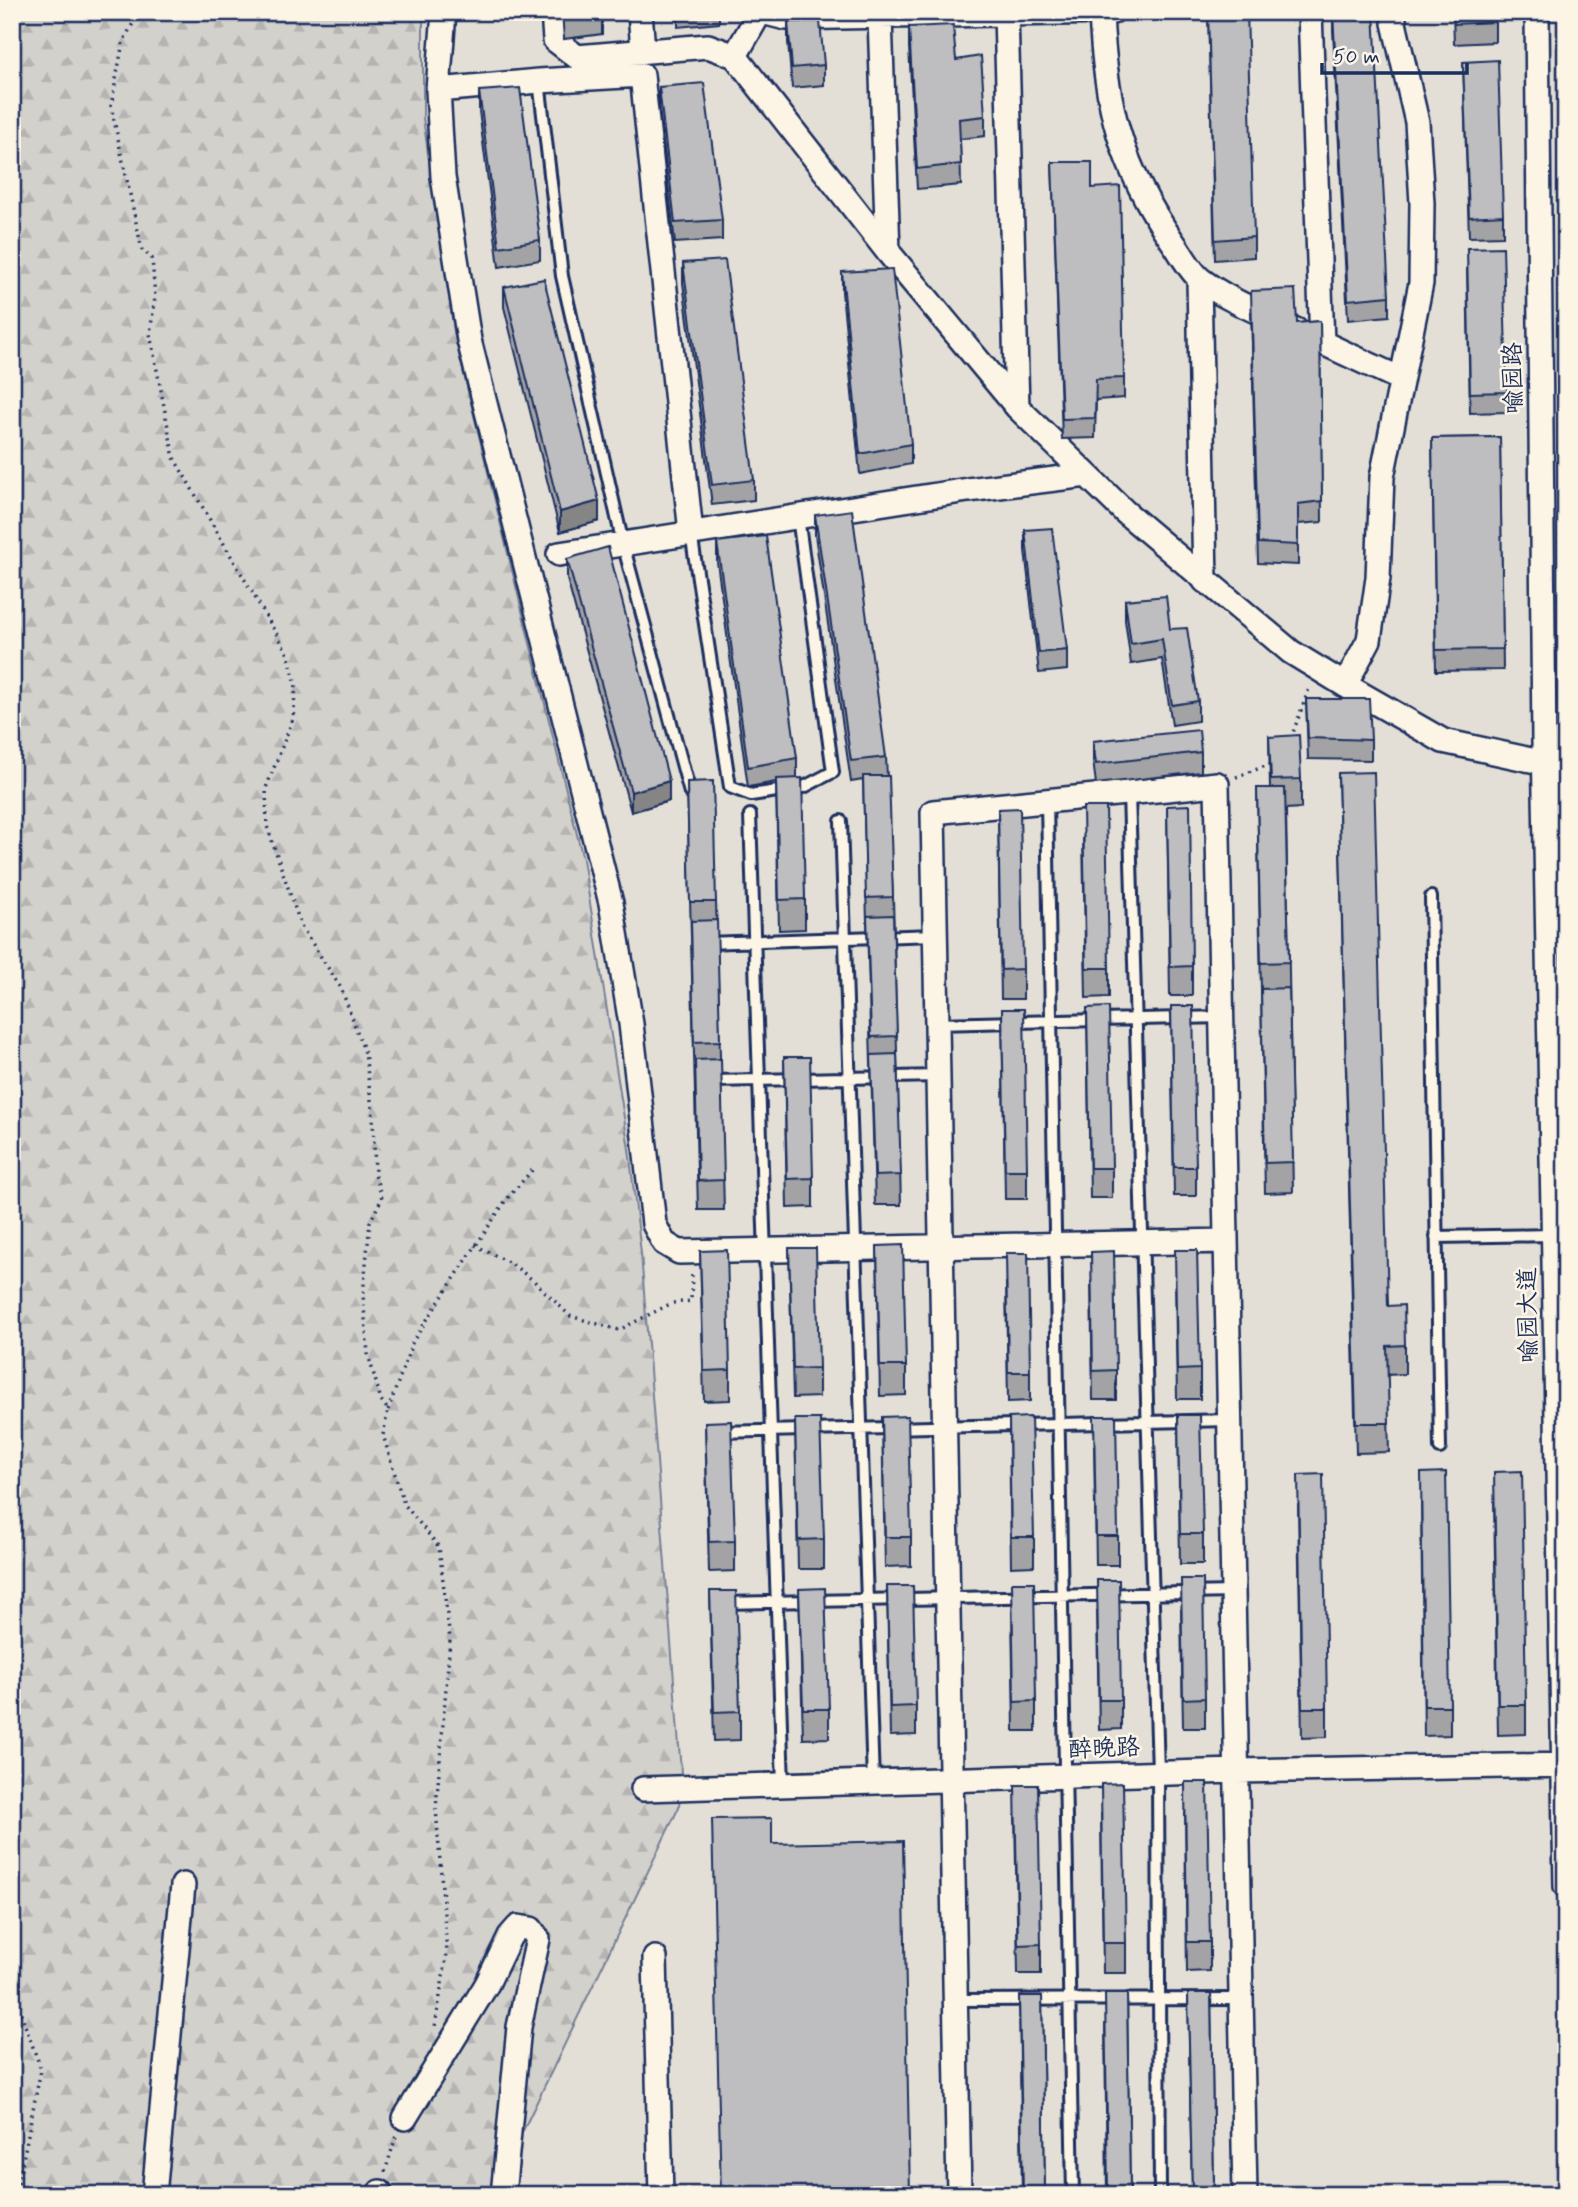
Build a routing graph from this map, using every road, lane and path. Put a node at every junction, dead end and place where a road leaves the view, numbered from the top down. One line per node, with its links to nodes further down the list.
1 (14, 12): 15 (path)
2 (139, 12): 68 (path)
3 (444, 12): 19 (street)
4 (553, 12): 16 (street)
5 (640, 12): 16 (street)
6 (761, 12): 14 (street); 17 (street)
7 (1112, 12): 10 (street)
8 (1310, 12): 22 (street)
9 (1537, 12): 34 (street, 喻园路)
10 (1101, 13): 12 (street); 21 (street)
11 (924, 14): 12 (street); 14 (street)
12 (1006, 14): 24 (street)
13 (1389, 16): 23 (street)
14 (880, 17): 20 (street)
15 (12, 24)
16 (643, 50): 17 (street)
17 (734, 56): 20 (street)
18 (539, 80): 19 (street); 27 (street); 28 (lane)
19 (438, 90): 67 (street)
20 (888, 252): 24 (street)
21 (1199, 279): 22 (street); 30 (street)
22 (1322, 343): 23 (street)
23 (1401, 379): 32 (street)
24 (1017, 407): 25 (street)
25 (1087, 475): 26 (street); 30 (street)
26 (798, 517): 27 (street); 27 (lane)
27 (691, 533): 28 (street)
28 (623, 544): 29 (street); 39 (lane)
29 (559, 554)
30 (1205, 581): 31 (street)
31 (1317, 668): 32 (street); 33 (path)
32 (1345, 685): 34 (street)
33 (1288, 746)
34 (1551, 749): 43 (street, 喻园大道)
35 (1272, 763): 36 (path)
36 (1217, 785): 37 (street); 49 (street)
37 (1129, 793): 40 (street); 50 (lane)
38 (1566, 794): 43 (street)
39 (691, 796)
40 (1047, 801): 45 (street); 51 (lane)
41 (750, 815): 47 (lane)
42 (841, 821): 46 (lane)
43 (1546, 831): 58 (street, 喻园大道)
44 (1431, 897): 59 (lane)
45 (935, 935): 46 (lane); 52 (street)
46 (845, 938): 47 (lane); 54 (lane)
47 (754, 942): 48 (lane); 56 (lane)
48 (698, 944)
49 (1222, 1017): 50 (lane); 60 (street)
50 (1135, 1019): 51 (lane); 61 (lane)
51 (1051, 1021): 52 (lane); 62 (lane)
52 (937, 1024): 53 (street)
53 (938, 1076): 54 (lane); 64 (street)
54 (849, 1078): 56 (lane); 65 (lane)
55 (713, 1080): 56 (lane)
56 (759, 1080): 66 (lane)
57 (534, 1168): 63 (path)
58 (1560, 1235): 59 (lane); 86 (street, 喻园大道)
59 (1436, 1237): 76 (lane)
60 (1226, 1241): 61 (street); 69 (street)
61 (1142, 1243): 62 (street); 70 (lane)
62 (1056, 1244): 64 (street); 71 (lane)
63 (475, 1245): 67 (path); 68 (path)
64 (942, 1247): 65 (street); 72 (street)
65 (855, 1249): 66 (street); 73 (lane)
66 (764, 1251): 67 (street); 74 (lane)
67 (692, 1252)
68 (388, 1410): 102 (path)
69 (1230, 1420): 70 (lane); 79 (street)
70 (1148, 1422): 71 (lane); 80 (lane)
71 (1059, 1424): 72 (lane); 81 (lane)
72 (945, 1427): 73 (lane); 82 (street)
73 (861, 1429): 74 (lane); 83 (lane)
74 (770, 1431): 75 (lane); 84 (lane)
75 (711, 1432)
76 (1440, 1448)
77 (12, 1472): 78 (path)
78 (12, 1592)
79 (1233, 1592): 80 (lane); 87 (street)
80 (1153, 1594): 81 (lane); 88 (lane)
81 (1063, 1596): 82 (lane); 89 (lane)
82 (948, 1598): 83 (lane); 90 (street)
83 (867, 1600): 84 (lane); 91 (lane)
84 (776, 1602): 85 (lane); 92 (lane)
85 (715, 1604)
86 (1565, 1765): 87 (street, 醉晚路); 95 (street, 喻园大道)
87 (1236, 1771): 88 (street, 醉晚路); 98 (street)
88 (1158, 1773): 89 (street, 醉晚路); 101 (lane)
89 (1067, 1776): 90 (street, 醉晚路); 100 (lane)
90 (951, 1780): 91 (street, 醉晚路); 99 (street)
91 (873, 1782): 92 (street, 醉晚路)
92 (783, 1785): 93 (street, 醉晚路)
93 (643, 1789)
94 (183, 1885): 106 (street)
95 (1566, 1886)
96 (12, 1958): 105 (path)
97 (655, 1958): 108 (street)
98 (1241, 1999): 101 (lane); 112 (street)
99 (956, 2000): 100 (lane); 109 (street)
100 (1070, 2000): 101 (lane); 110 (lane)
101 (1159, 2000): 111 (lane)
102 (434, 2034)
103 (405, 2118): 104 (path); 107 (street)
104 (379, 2193)
105 (16, 2195)
106 (154, 2195)
107 (503, 2195)
108 (662, 2195)
109 (960, 2195)
110 (1073, 2195)
111 (1160, 2195)
112 (1244, 2195)

